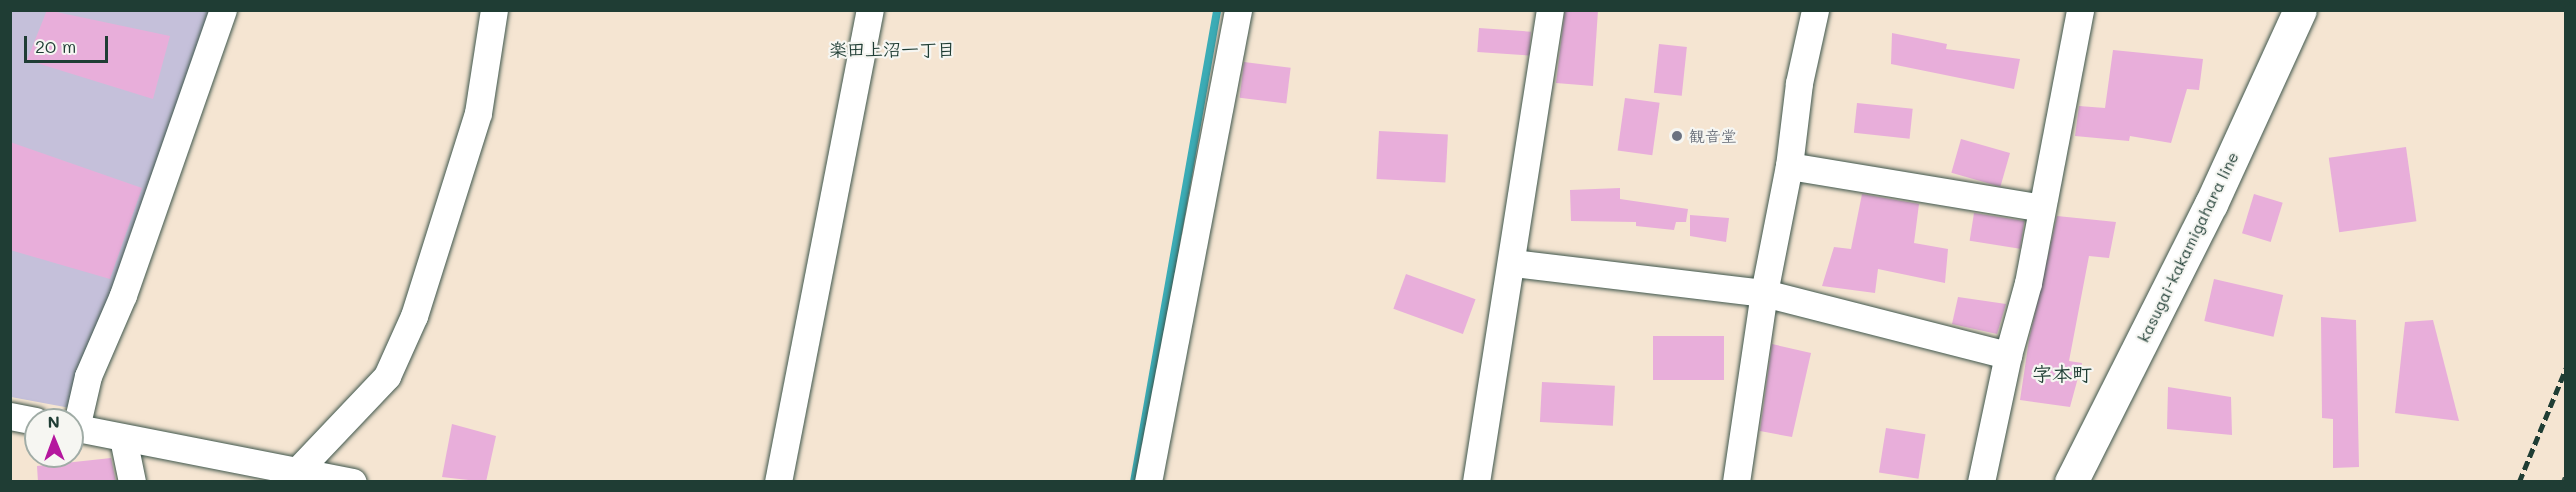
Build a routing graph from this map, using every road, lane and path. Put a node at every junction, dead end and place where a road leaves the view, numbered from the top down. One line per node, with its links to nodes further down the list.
1 (223, 10): 14 (street)
2 (494, 10): 17 (street)
3 (870, 10): 21 (street)
4 (1238, 10): 22 (street)
5 (1550, 10): 11 (street)
6 (1815, 10): 9 (street)
7 (2080, 10): 10 (street)
8 (2300, 10): 26 (main road, kasugai-kakamigahara line)
9 (1789, 166): 10 (street); 12 (street)
10 (2042, 208): 13 (street)
11 (1513, 263): 12 (street); 23 (street)
12 (1764, 293): 13 (street); 24 (street)
13 (2008, 355): 25 (street)
14 (79, 408)
15 (84, 430): 16 (street)
16 (123, 438): 17 (street); 19 (street)
17 (297, 471): 20 (street)
18 (2565, 475): 27 (path)
19 (132, 482)
20 (352, 482)
21 (778, 482)
22 (1148, 482)
23 (1476, 482)
24 (1736, 482)
25 (1981, 482)
26 (2071, 482)
27 (2563, 482)

